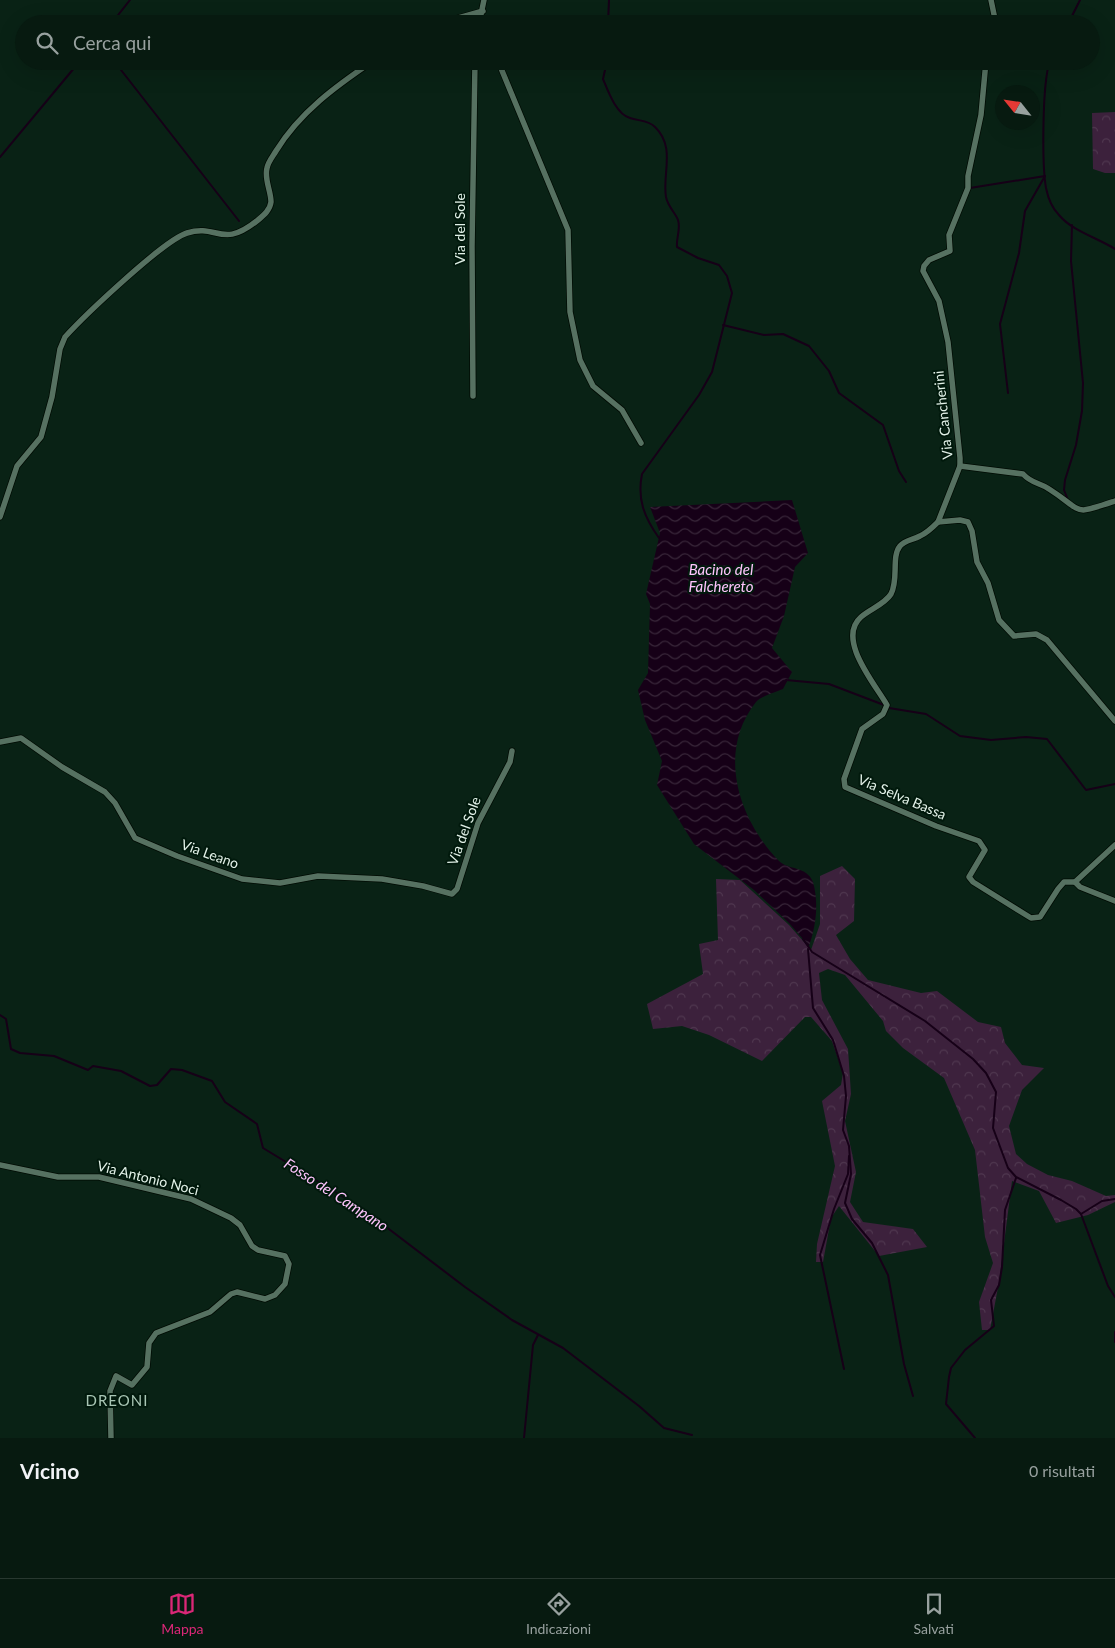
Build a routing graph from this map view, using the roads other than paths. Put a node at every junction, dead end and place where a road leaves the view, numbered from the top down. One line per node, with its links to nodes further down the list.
1 (484, 0): 3 (street)
2 (991, 0): 6 (street)
3 (483, 11): 4 (street); 5 (street)
4 (469, 15)
5 (482, 15)
6 (994, 15)
7 (360, 70): 15 (street)
8 (475, 70): 11 (street, Via del Sole)
9 (502, 70): 12 (street)
10 (985, 70): 13 (street, Via Cancherini)
11 (473, 396)
12 (641, 443)
13 (960, 466): 14 (street); 16 (street, Via Cancherini)
14 (1115, 501)
15 (0, 517)
16 (938, 522): 17 (street); 21 (street, Via Selva Bassa)
17 (1115, 720)
18 (0, 742): 22 (street, Via Leano)
19 (512, 751): 22 (street, Via del Sole)
20 (1115, 845): 21 (street)
21 (1075, 882): 23 (street)
22 (452, 894)
23 (1115, 901)
24 (0, 1165): 25 (street, Via Antonio Noci)
25 (111, 1438)

